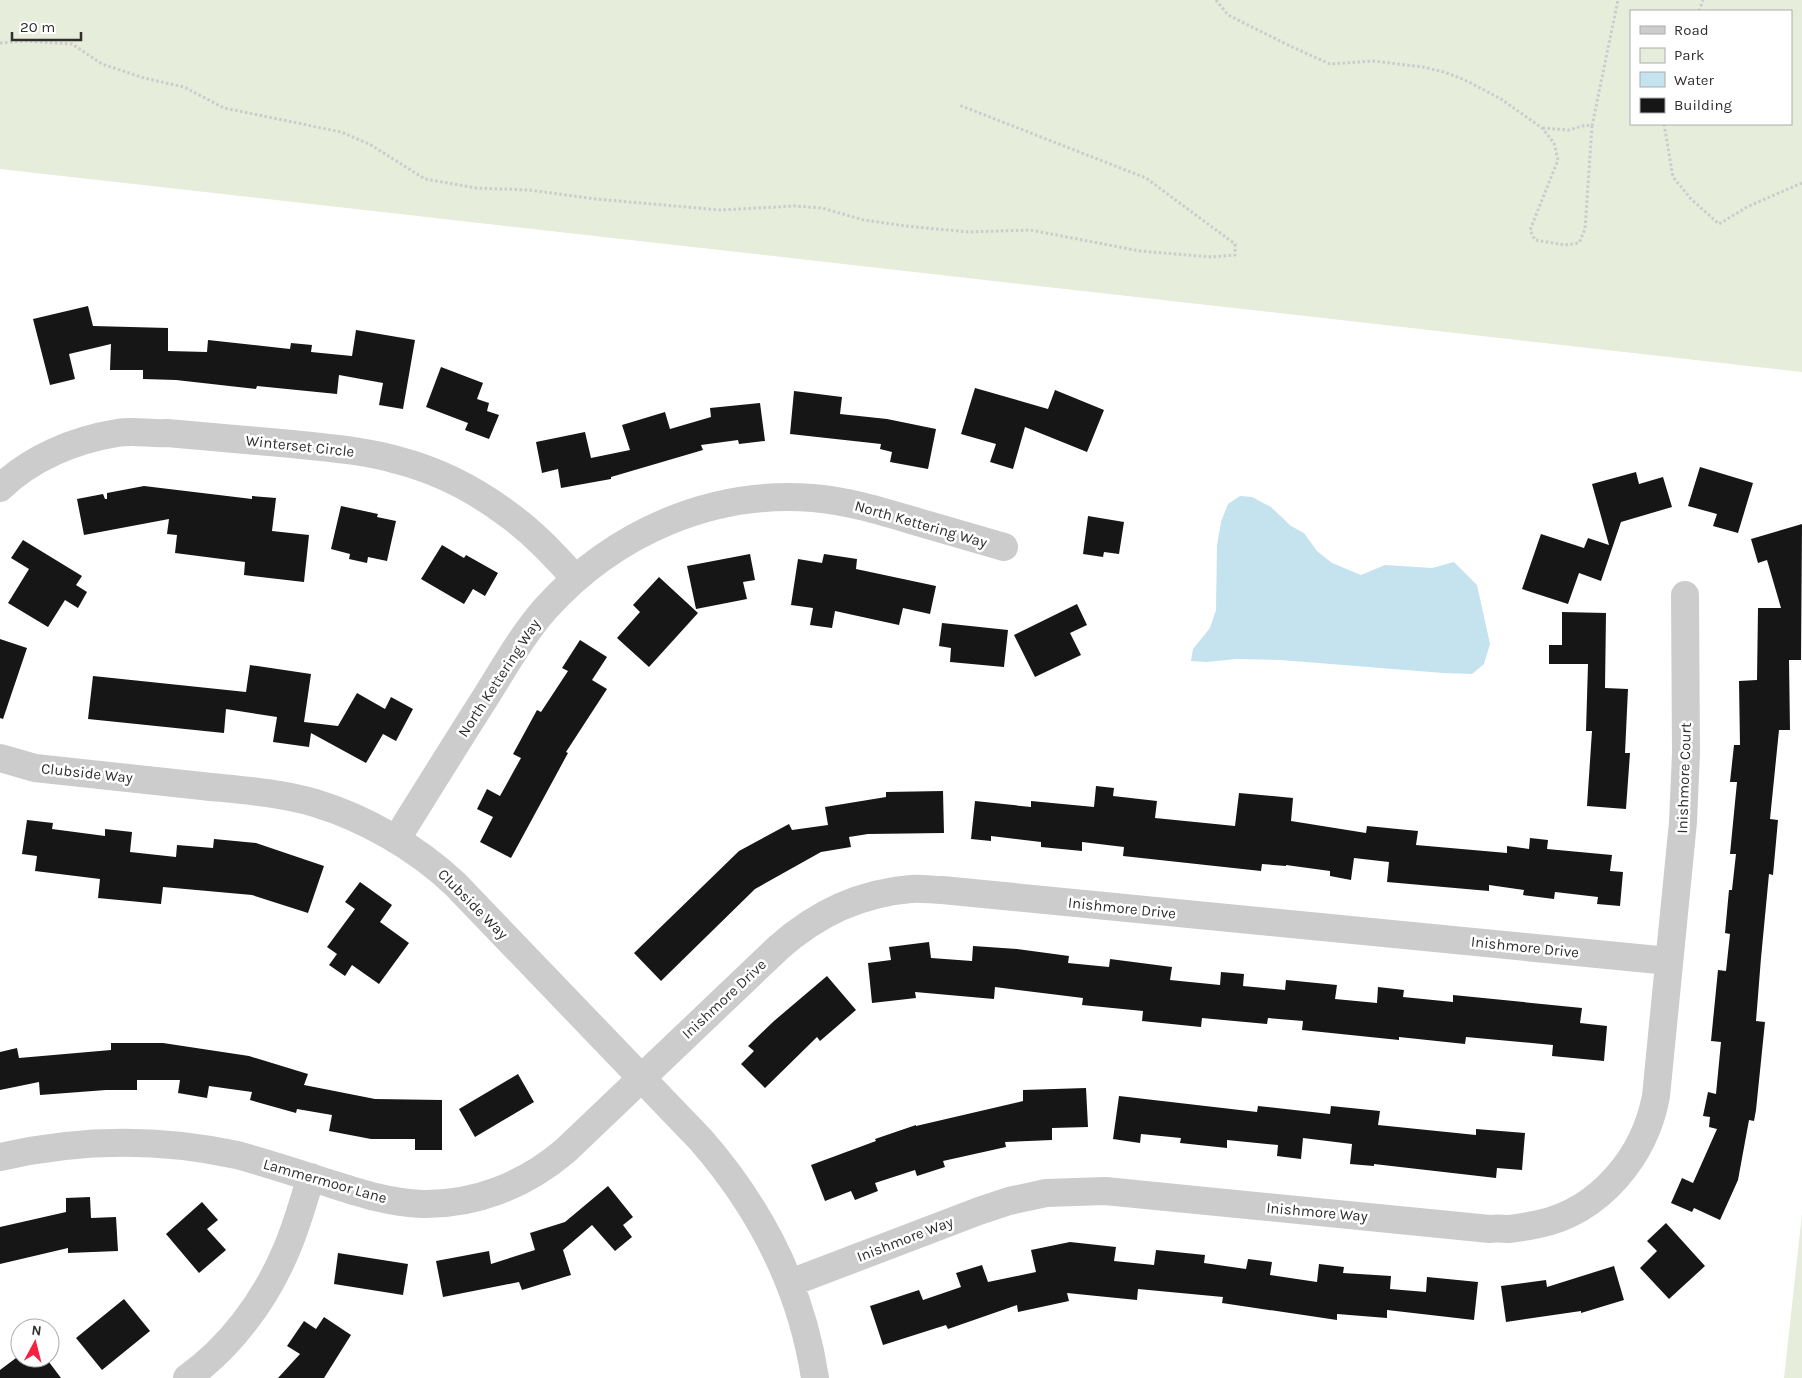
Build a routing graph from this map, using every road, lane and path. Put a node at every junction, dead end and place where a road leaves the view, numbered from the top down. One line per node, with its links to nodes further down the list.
1 (1216, 0): 7 (path)
2 (1618, 0): 6 (path)
3 (0, 43): 4 (path)
4 (959, 104)
5 (1664, 125): 8 (path)
6 (1592, 126): 7 (path); 7 (path)
7 (1542, 128)
8 (1802, 183)
9 (0, 488): 11 (street, Winterset Circle)
10 (1004, 547): 11 (street, North Kettering Way)
11 (575, 578): 14 (street, North Kettering Way)
12 (1685, 595): 15 (street, Inishmore Court)
13 (0, 758): 14 (street, Clubside Way)
14 (396, 840): 16 (street, Clubside Way)
15 (1669, 961): 16 (street, Inishmore Drive); 19 (street, Inishmore Way)
16 (641, 1078): 18 (street, Lammermoor Lane); 19 (street, Clubside Way)
17 (0, 1157): 18 (street, Lammermoor Lane)
18 (310, 1177): 20 (street)
19 (790, 1283): 21 (street, Clubside Way)
20 (187, 1378)
21 (815, 1378)

